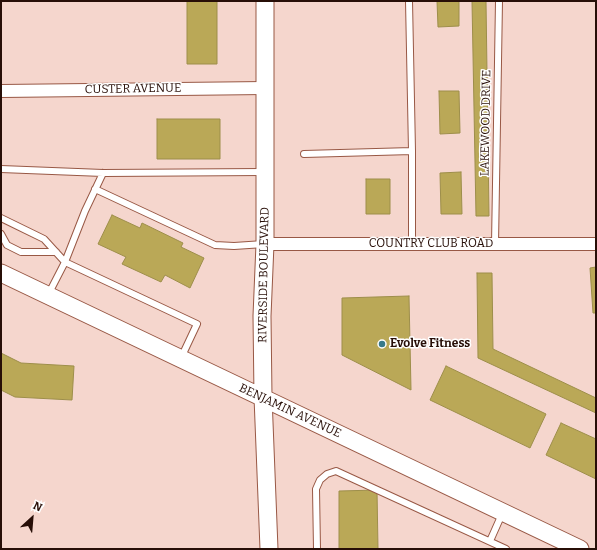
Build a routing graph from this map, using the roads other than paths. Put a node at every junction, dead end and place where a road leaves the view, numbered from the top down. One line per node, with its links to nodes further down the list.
1 (265, 1): 4 (main road, RIVERSIDE BOULEVARD)
2 (409, 1): 6 (lane)
3 (499, 1): 16 (lane, LAKEWOOD DRIVE)
4 (265, 88): 5 (street, CUSTER AVENUE); 9 (main road, RIVERSIDE BOULEVARD)
5 (1, 91)
6 (412, 151): 7 (lane); 15 (lane)
7 (304, 154)
8 (1, 168): 10 (lane)
9 (265, 172): 10 (lane); 14 (main road, RIVERSIDE BOULEVARD)
10 (103, 173): 11 (lane)
11 (95, 189): 14 (lane); 19 (lane)
12 (1, 218): 18 (lane)
13 (1, 234): 18 (lane)
14 (265, 244): 15 (street, COUNTRY CLUB ROAD); 23 (main road, RIVERSIDE BOULEVARD)
15 (412, 244): 16 (street, COUNTRY CLUB ROAD)
16 (495, 244): 17 (street, COUNTRY CLUB ROAD)
17 (596, 244)
18 (56, 252): 19 (lane)
19 (65, 262): 21 (lane); 22 (lane)
20 (1, 273): 21 (main road, BENJAMIN AVENUE)
21 (48, 296): 22 (main road, BENJAMIN AVENUE)
22 (181, 359): 23 (main road, BENJAMIN AVENUE)
23 (262, 397): 24 (main road, BENJAMIN AVENUE); 27 (main road, RIVERSIDE BOULEVARD)
24 (503, 512): 25 (lane); 30 (main road, BENJAMIN AVENUE)
25 (490, 541): 26 (lane); 28 (lane)
26 (499, 547): 29 (lane)
27 (269, 549)
28 (317, 549)
29 (506, 549)
30 (580, 549)

